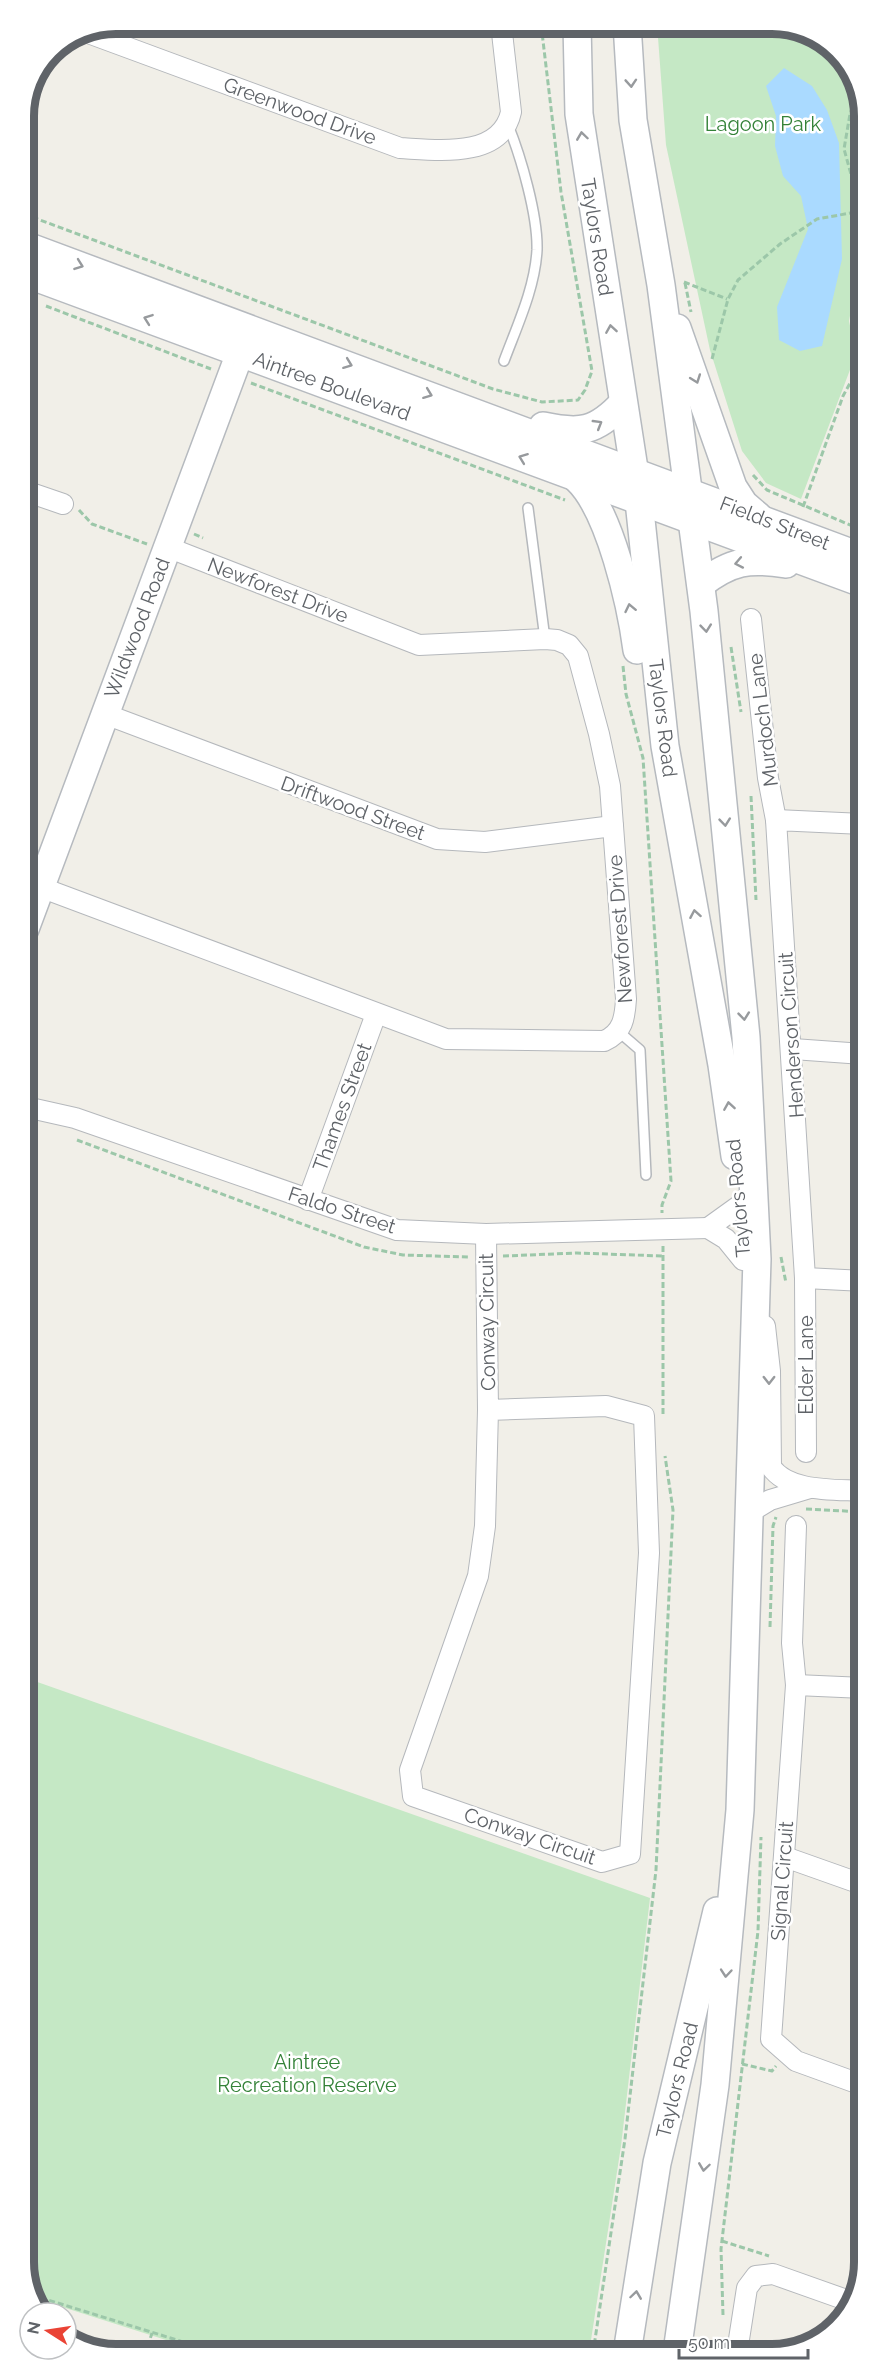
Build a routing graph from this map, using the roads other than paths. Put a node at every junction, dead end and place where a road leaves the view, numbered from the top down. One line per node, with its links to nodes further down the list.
1 (502, 35): 5 (street)
2 (577, 35): 12 (street, Taylors Road, one-way to 2)
3 (628, 35): 8 (street, Taylors Road, one-way to 8)
4 (99, 37): 5 (street, Greenwood Drive)
5 (508, 125): 10 (lane)
6 (35, 249): 9 (street, Aintree Boulevard, one-way to 9)
7 (35, 278): 11 (street, Aintree Boulevard, one-way to 7)
8 (672, 283): 16 (street, Taylors Road); 21 (street, one-way to 21)
9 (250, 327): 11 (street, Wildwood Road); 13 (street, Aintree Boulevard, one-way to 13)
10 (504, 361)
11 (236, 365): 15 (street, Aintree Boulevard, one-way to 11); 23 (street, Wildwood Road)
12 (623, 403): 13 (street, one-way to 12); 14 (street, Taylors Road)
13 (480, 413): 14 (street, Aintree Boulevard)
14 (634, 472): 16 (street, Fields Street); 18 (street, Taylors Road)
15 (572, 490): 18 (street, Aintree Boulevard); 30 (street, one-way to 15)
16 (687, 490): 21 (street, Fields Street); 22 (street, Taylors Road)
17 (35, 494): 19 (street)
18 (639, 501): 22 (street, Fields Street); 30 (street, Taylors Road)
19 (63, 504)
20 (528, 508): 28 (lane)
21 (759, 517): 24 (street, Fields Street)
22 (692, 520): 25 (street, Fields Street); 26 (street, Taylors Road)
23 (164, 537): 28 (street, Newforest Drive); 29 (street, Wildwood Road)
24 (854, 554)
25 (850, 578): 26 (street, one-way to 26)
26 (701, 584): 46 (street, Taylors Road, one-way to 46)
27 (751, 619): 31 (street, Murdoch Lane)
28 (545, 639): 33 (street, Newforest Drive)
29 (105, 714): 33 (street, Driftwood Street); 34 (street, Wildwood Road)
30 (664, 746): 43 (street, Taylors Road, one-way to 30)
31 (777, 820): 32 (street); 38 (street, Henderson Circuit)
32 (854, 824)
33 (613, 826): 37 (street, Newforest Drive)
34 (40, 887): 35 (street, Wildwood Road); 36 (street, Newforest Drive)
35 (35, 902)
36 (376, 1014): 37 (street, Newforest Drive); 42 (street, Thames Street)
37 (618, 1031): 41 (lane)
38 (793, 1049): 39 (street); 47 (street, Henderson Circuit)
39 (854, 1053)
40 (35, 1109): 42 (street, Faldo Street)
41 (646, 1175)
42 (308, 1200): 45 (street, Faldo Street)
43 (740, 1205): 44 (street); 46 (street, Taylors Road)
44 (708, 1228): 45 (street, Faldo Street); 46 (street)
45 (486, 1234): 49 (street, Conway Circuit)
46 (750, 1260): 51 (street, one-way to 51); 53 (street, Taylors Road)
47 (805, 1278): 48 (street); 50 (street, Elder Lane)
48 (854, 1280)
49 (488, 1410): 49 (street, Conway Circuit)
50 (806, 1452)
51 (813, 1488): 52 (street); 53 (street)
52 (854, 1490)
53 (750, 1512): 57 (street, Taylors Road)
54 (795, 1517): 55 (street, Signal Circuit)
55 (796, 1685): 56 (street); 58 (street, Signal Circuit)
56 (854, 1688)
57 (740, 1810): 62 (street, Taylors Road, one-way to 57); 63 (street, Taylors Road, one-way to 63)
58 (785, 1857): 59 (street); 60 (street, Signal Circuit)
59 (854, 1881)
60 (854, 2082)
61 (846, 2300): 64 (street)
62 (628, 2344)
63 (678, 2344)
64 (738, 2344)

